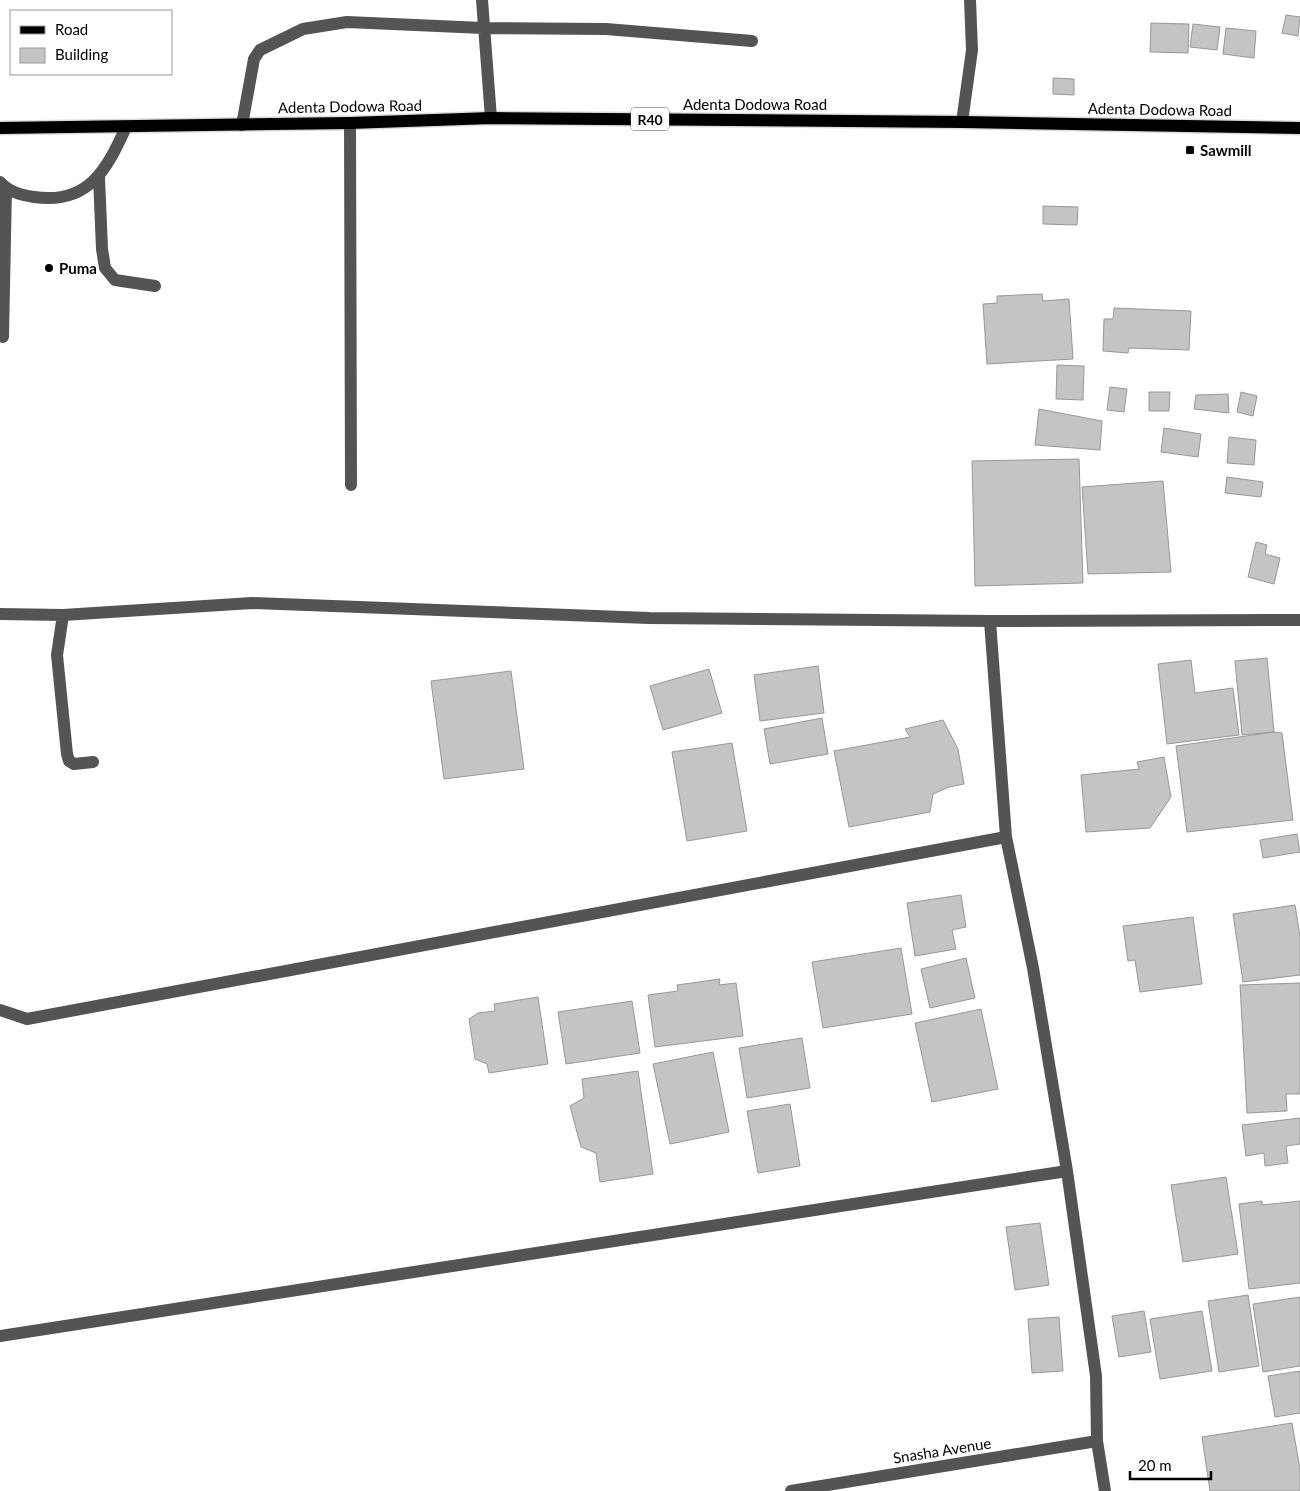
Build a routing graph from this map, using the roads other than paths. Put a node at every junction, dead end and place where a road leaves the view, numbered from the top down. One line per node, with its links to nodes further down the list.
1 (482, 0): 3 (street)
2 (970, 0): 6 (street)
3 (483, 28): 4 (street); 5 (street); 8 (street)
4 (752, 41)
5 (491, 118): 6 (main road, Adenta Dodowa Road / R40); 7 (main road, Adenta Dodowa Road / R40)
6 (962, 122): 11 (main road, Adenta Dodowa Road / R40)
7 (350, 123): 8 (main road, Adenta Dodowa Road / R40); 16 (street)
8 (242, 125): 9 (main road, Adenta Dodowa Road / R40)
9 (126, 126): 10 (main road, Adenta Dodowa Road / R40); 12 (street)
10 (0, 128)
11 (1300, 128)
12 (99, 177): 13 (street); 14 (street)
13 (3, 185): 15 (street)
14 (155, 286)
15 (3, 337)
16 (351, 485)
17 (0, 614): 18 (street)
18 (63, 615): 20 (street); 21 (street)
19 (1300, 620): 20 (street)
20 (990, 621): 22 (street)
21 (93, 762)
22 (1006, 837): 23 (street); 24 (street)
23 (0, 1010)
24 (1067, 1171): 25 (street); 26 (street)
25 (0, 1336)
26 (1097, 1441): 27 (street, Snasha Avenue); 28 (street)
27 (791, 1491)
28 (1105, 1491)

